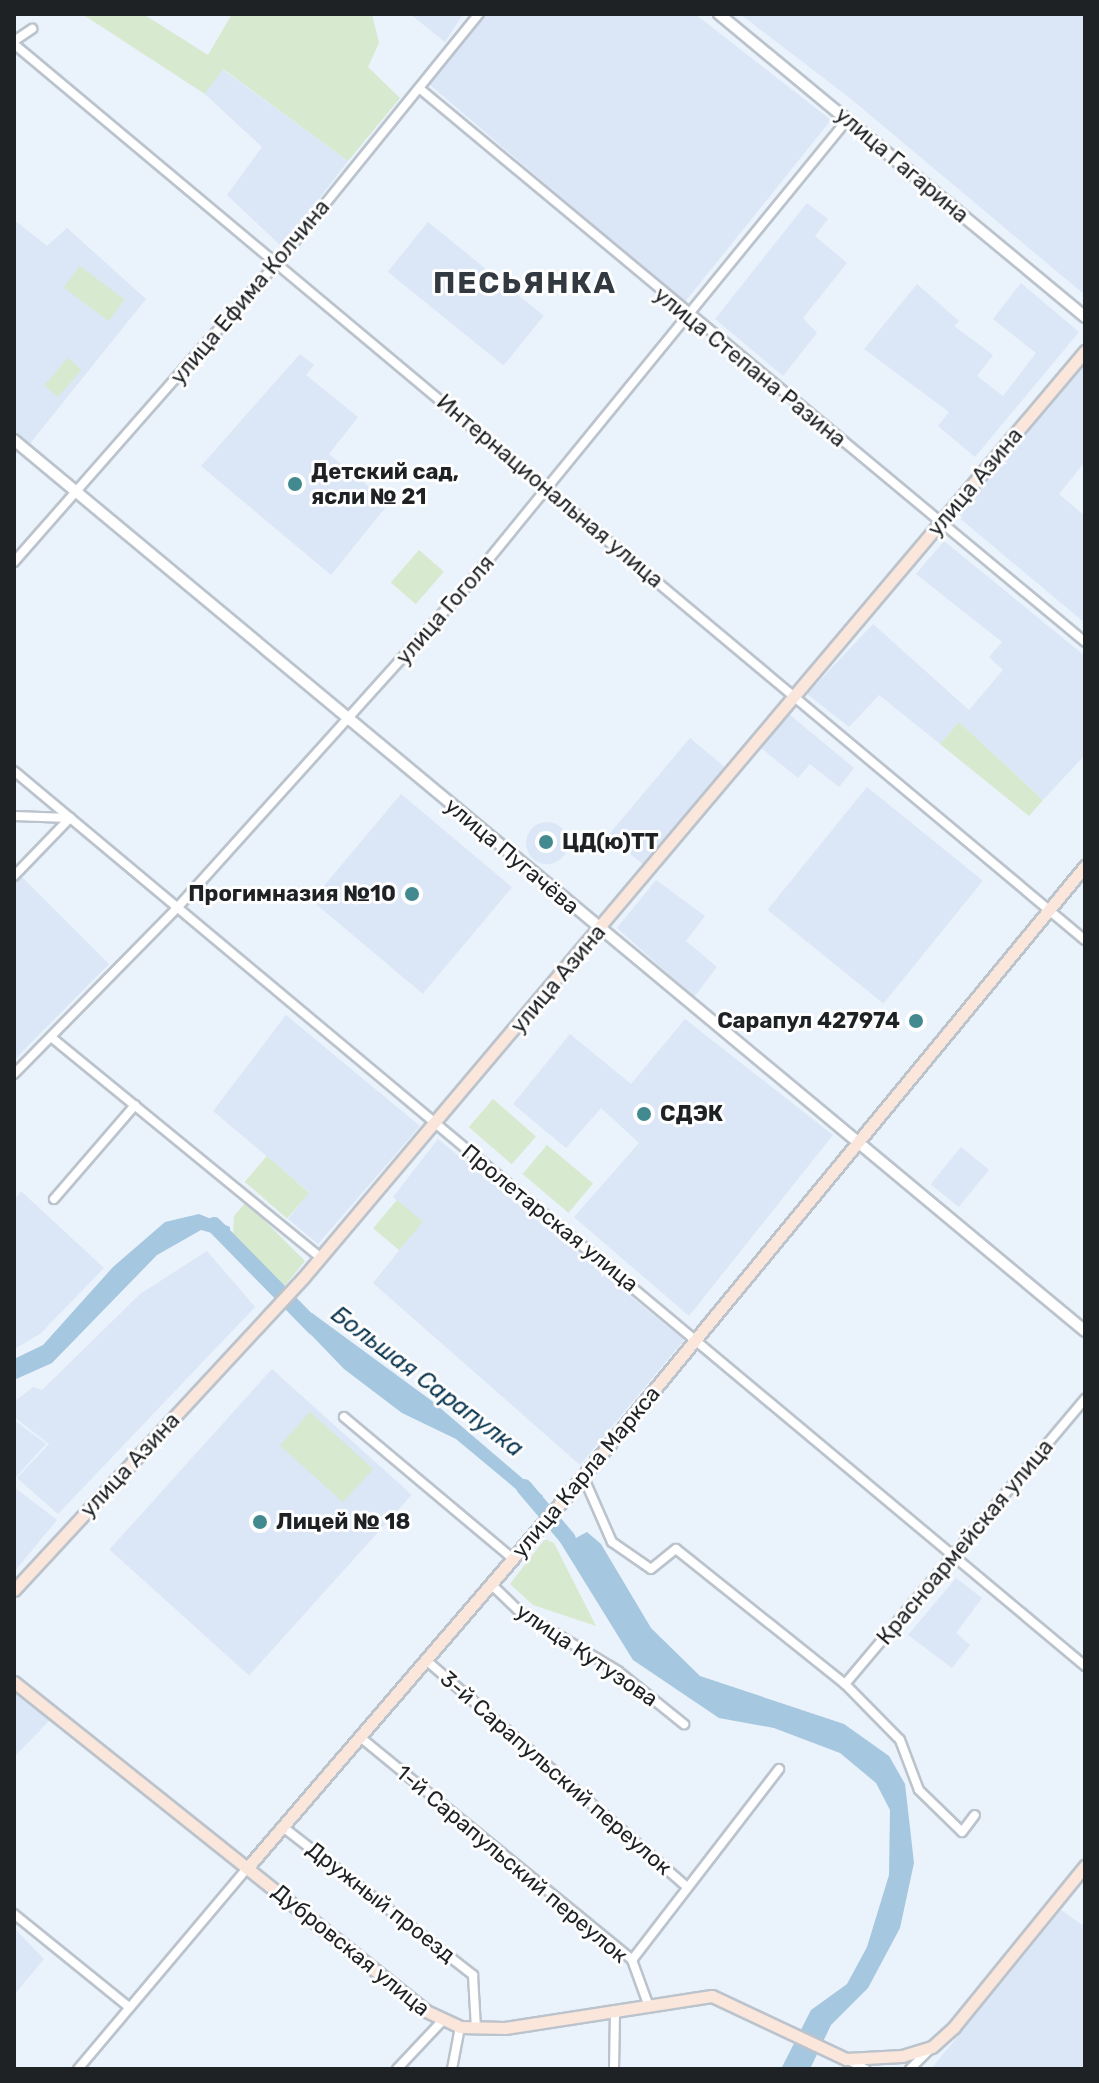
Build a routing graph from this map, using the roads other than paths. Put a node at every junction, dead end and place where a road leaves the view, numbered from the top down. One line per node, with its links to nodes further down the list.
1 (479, 14): 5 (street, улица Ефима Колчина)
2 (719, 14): 6 (street, улица Гагарина)
3 (32, 29): 4 (street)
4 (14, 43): 7 (street, Интернациональная улица)
5 (419, 88): 7 (street, улица Ефима Колчина); 8 (street, улица Степана Разина)
6 (847, 120): 8 (street, улица Гоголя); 9 (street, улица Гагарина)
7 (278, 262): 12 (street, Интернациональная улица); 13 (street, улица Ефима Колчина)
8 (688, 317): 12 (street, улица Гоголя); 14 (street, улица Степана Разина)
9 (1085, 317)
10 (1085, 351): 14 (main road, улица Азина)
11 (14, 440): 13 (street, улица Пугачёва)
12 (550, 490): 17 (street, Интернациональная улица); 18 (street, улица Гоголя)
13 (79, 494): 15 (street, улица Ефима Колчина); 18 (street, улица Пугачёва)
14 (941, 523): 16 (street, улица Степана Разина); 17 (main road, улица Азина)
15 (14, 562)
16 (1085, 642)
17 (794, 698): 25 (street, Интернациональная улица); 26 (main road, улица Азина)
18 (349, 720): 24 (street, улица Гоголя); 26 (street, улица Пугачёва)
19 (14, 771): 21 (street, Пролетарская улица)
20 (14, 816): 21 (street)
21 (70, 818): 23 (street); 24 (street, Пролетарская улица)
22 (1085, 866): 25 (main road, улица Карла Маркса)
23 (14, 876)
24 (177, 908): 28 (street, улица Гоголя); 31 (street, Пролетарская улица)
25 (1049, 911): 27 (street, Интернациональная улица); 32 (main road, улица Карла Маркса)
26 (600, 930): 31 (main road, улица Азина); 32 (street, улица Пугачёва)
27 (1085, 940)
28 (51, 1037): 29 (street, улица Гоголя); 30 (street)
29 (14, 1074)
30 (135, 1105): 33 (street); 34 (street)
31 (435, 1123): 34 (main road, улица Азина); 36 (street, Пролетарская улица)
32 (857, 1146): 35 (street, улица Пугачёва); 36 (main road, улица Карла Маркса)
33 (54, 1199)
34 (320, 1257): 43 (main road, улица Азина)
35 (1085, 1331)
36 (697, 1338): 39 (main road, улица Карла Маркса); 40 (street, Пролетарская улица)
37 (1085, 1399): 40 (street, Красноармейская улица)
38 (344, 1417): 41 (street)
39 (579, 1481): 41 (main road, улица Карла Маркса); 47 (street)
40 (957, 1556): 45 (street, Пролетарская улица); 47 (street, Красноармейская улица)
41 (513, 1559): 42 (main road, улица Карла Маркса)
42 (491, 1584): 44 (main road, улица Карла Маркса); 48 (street, улица Кутузова)
43 (14, 1590)
44 (426, 1660): 49 (main road, улица Карла Маркса); 55 (street, 3-й Сарапульский переулок)
45 (1085, 1666)
46 (14, 1682): 54 (main road, Дубровская улица)
47 (845, 1684): 51 (street)
48 (684, 1724)
49 (360, 1737): 52 (main road, улица Карла Маркса); 57 (street, 1-й Сарапульский переулок)
50 (779, 1769): 55 (street)
51 (975, 1815)
52 (283, 1827): 54 (main road, улица Карла Маркса); 63 (street, Дружный проезд)
53 (1085, 1866): 64 (main road)
54 (248, 1867): 59 (street, улица Карла Маркса); 61 (main road, Дубровская улица)
55 (686, 1886): 57 (street)
56 (14, 1914): 59 (street)
57 (632, 1960): 58 (street, 1-й Сарапульский переулок)
58 (648, 2004): 60 (main road, Дубровская улица); 65 (main road, Дубровская улица)
59 (129, 2007): 66 (street, улица Карла Маркса)
60 (615, 2010): 63 (main road, Дубровская улица); 69 (street)
61 (442, 2021): 62 (main road, Дубровская улица); 67 (street)
62 (460, 2027): 63 (main road, Дубровская улица); 68 (street)
63 (476, 2028)
64 (932, 2047): 65 (main road); 71 (street)
65 (842, 2056): 70 (street)
66 (78, 2069)
67 (397, 2069)
68 (452, 2069)
69 (614, 2069)
70 (865, 2069)
71 (910, 2069)

